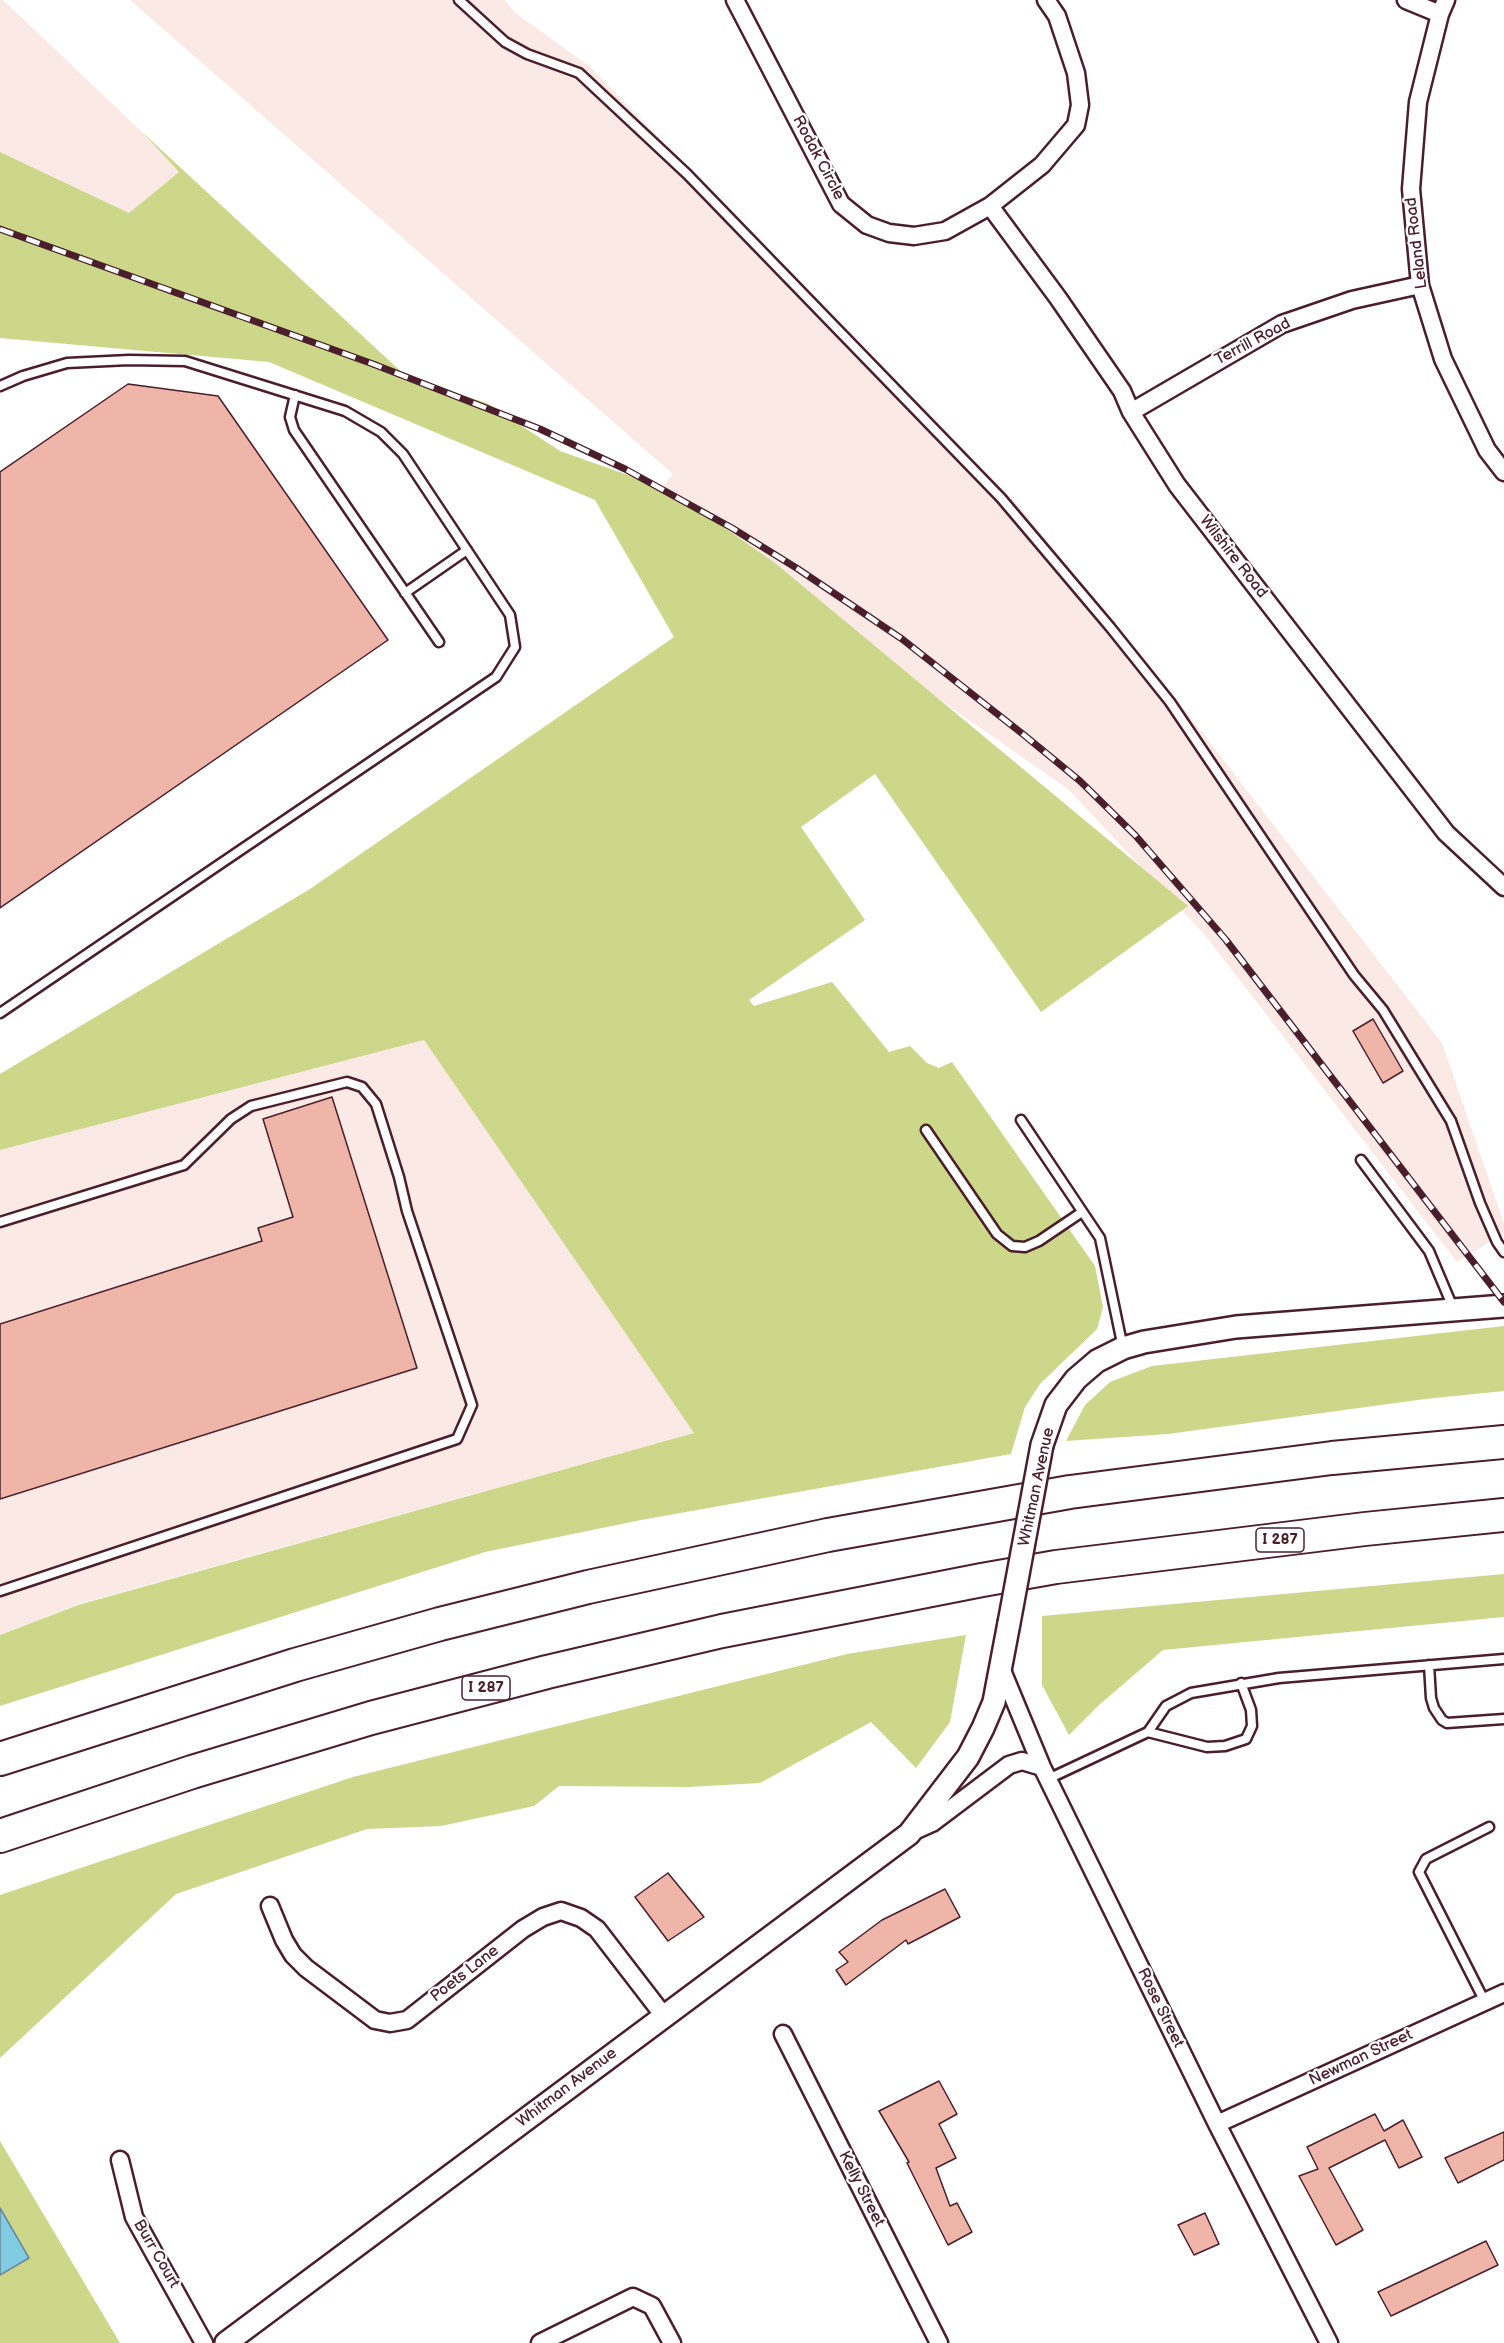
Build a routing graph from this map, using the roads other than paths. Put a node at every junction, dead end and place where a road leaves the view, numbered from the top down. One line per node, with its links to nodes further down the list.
1 (459, 0): 22 (lane)
2 (735, 0): 6 (street, Rodak Circle)
3 (1046, 0): 6 (street, Rodak Circle)
4 (1406, 0): 5 (street)
5 (1443, 7): 7 (street, Leland Road)
6 (990, 206): 10 (street, Wilshire Road)
7 (1420, 285): 10 (street, Terrill Road); 11 (street, Leland Road)
8 (0, 386): 9 (lane)
9 (295, 395): 12 (lane); 13 (lane)
10 (1131, 412): 15 (street, Wilshire Road)
11 (1504, 472)
12 (467, 550): 13 (lane); 16 (lane)
13 (405, 593): 14 (lane)
14 (438, 642)
15 (1504, 887)
16 (0, 1013)
17 (1020, 1120): 20 (lane)
18 (926, 1130): 20 (lane)
19 (1361, 1160): 24 (lane)
20 (1082, 1212): 25 (lane)
21 (0, 1222): 28 (lane)
22 (1504, 1252)
23 (1504, 1306): 24 (street, Whitman Avenue)
24 (1454, 1310): 25 (street, Whitman Avenue)
25 (1123, 1348): 31 (street, Whitman Avenue, bridge)
26 (1504, 1442): 35 (highway)
27 (1504, 1515): 39 (highway, I 287)
28 (0, 1591)
29 (1504, 1659): 30 (lane)
30 (1429, 1665): 32 (lane); 33 (lane)
31 (1001, 1668): 36 (street, Rose Street); 38 (street, Whitman Avenue)
32 (1241, 1683): 34 (lane); 34 (lane)
33 (1504, 1719)
34 (1148, 1732): 36 (lane)
35 (0, 1759)
36 (1045, 1773): 38 (street, Whitman Avenue); 45 (street, Rose Street)
37 (1489, 1827): 42 (lane)
38 (909, 1834): 43 (street, Whitman Avenue)
39 (0, 1836)
40 (270, 1906): 43 (street, Poets Lane)
41 (1504, 1993): 42 (street, Newman Street)
42 (1485, 2002): 45 (street, Newman Street)
43 (664, 2016): 48 (street, Whitman Avenue)
44 (783, 2034): 51 (street, Kelly Street)
45 (1218, 2124): 52 (street, Rose Street)
46 (120, 2160): 47 (street, Burr Court)
47 (204, 2343)
48 (226, 2343)
49 (540, 2343): 50 (street)
50 (672, 2343)
51 (939, 2343)
52 (1329, 2343)

